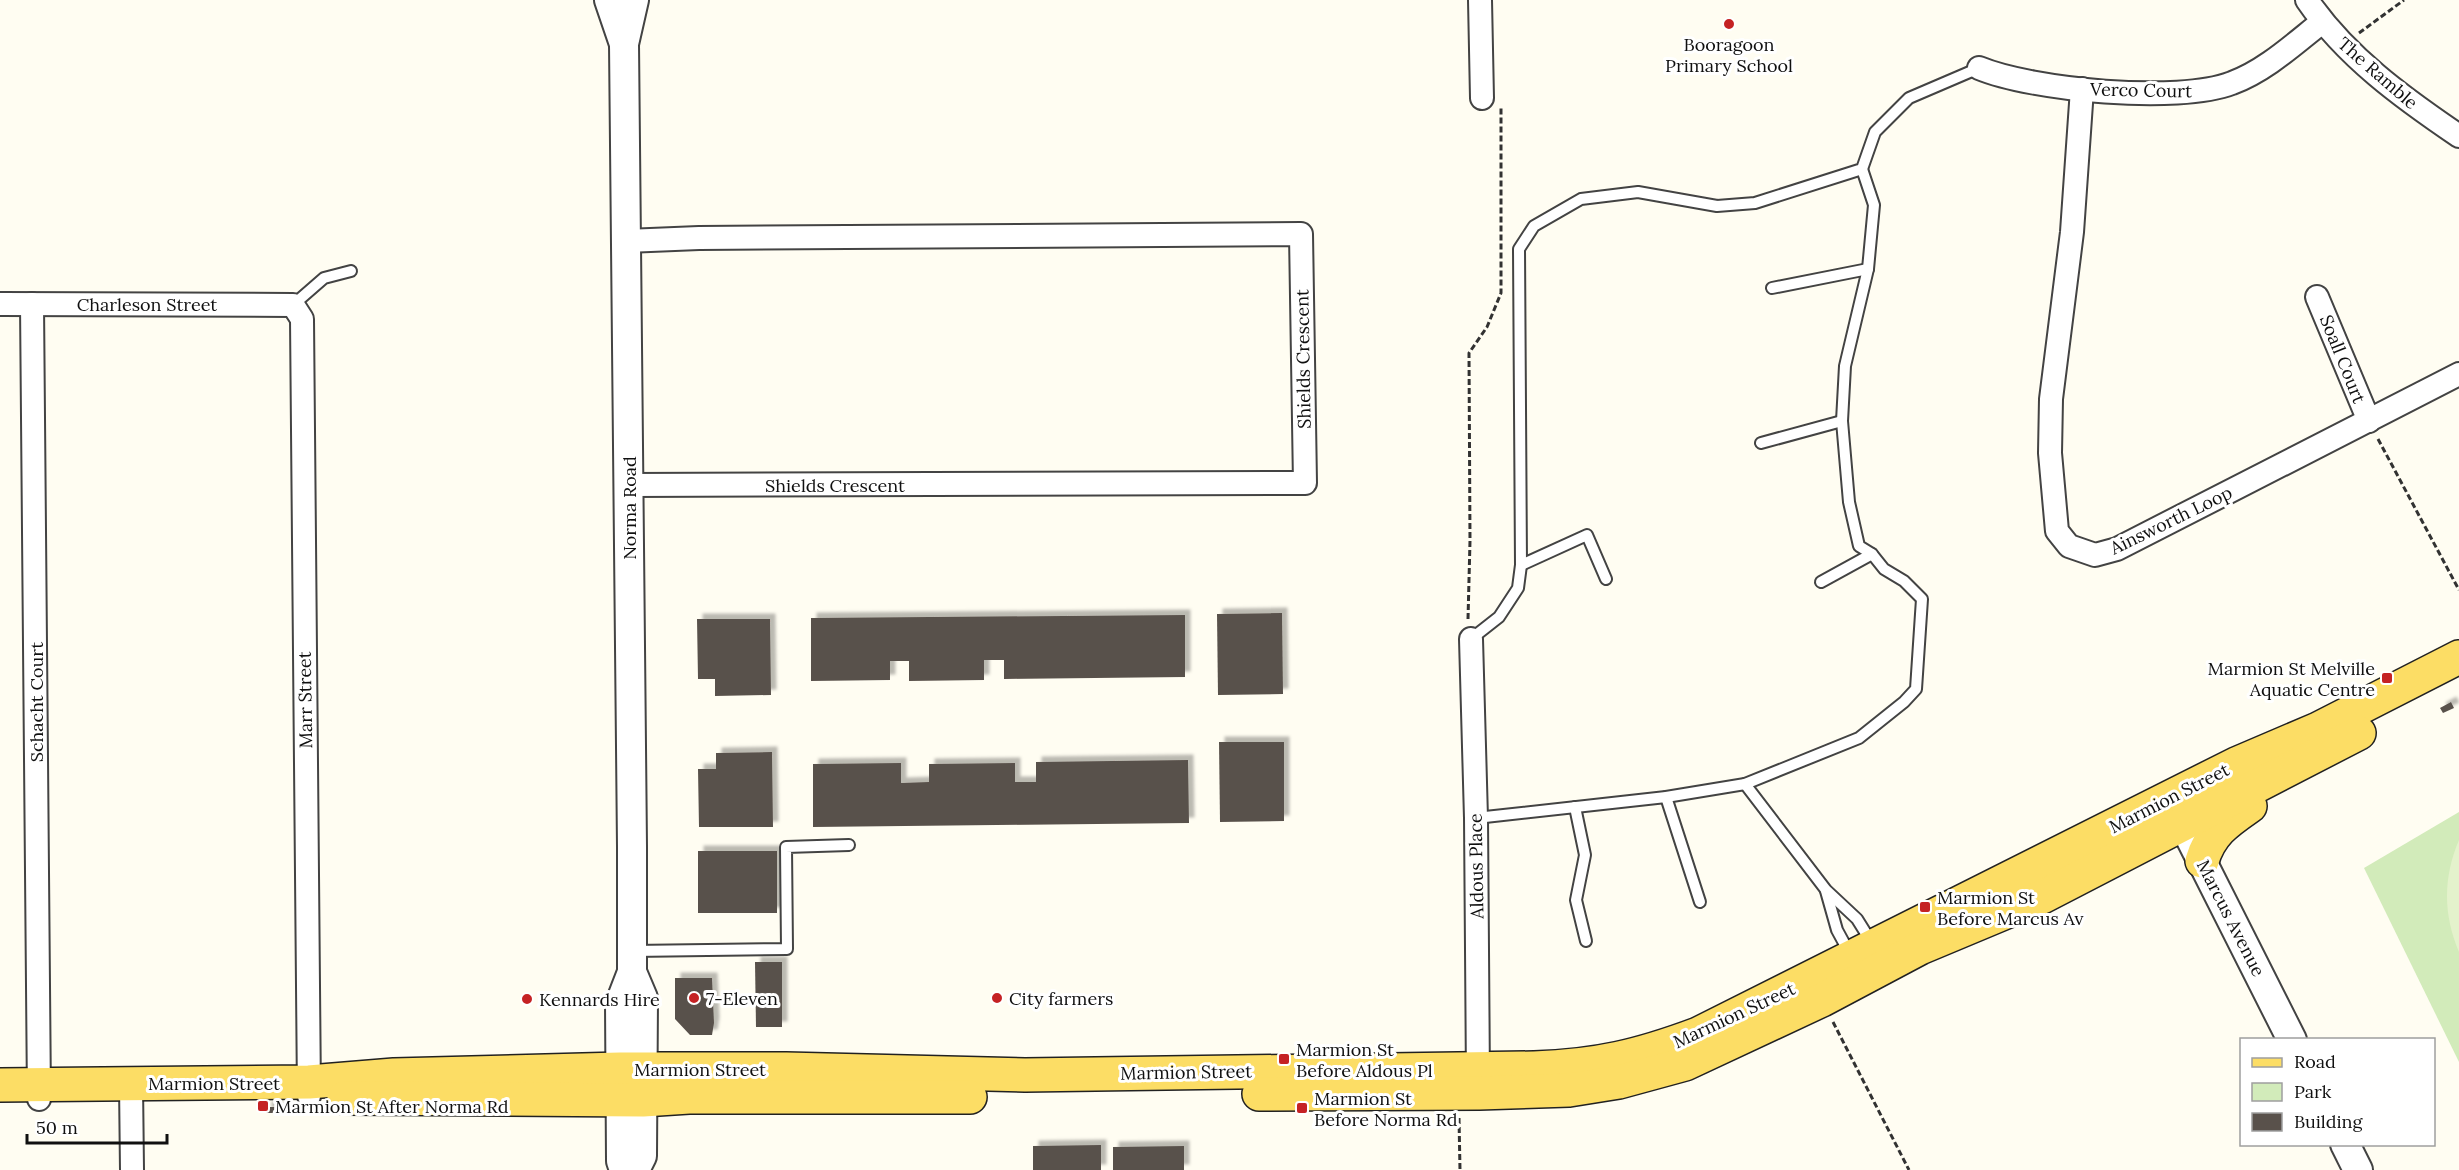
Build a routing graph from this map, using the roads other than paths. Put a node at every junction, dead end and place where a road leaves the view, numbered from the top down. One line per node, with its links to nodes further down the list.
1 (609, 0): 6 (street, Norma Road)
2 (634, 0): 6 (street, Norma Road)
3 (1480, 0): 9 (street)
4 (2307, 0): 5 (street, The Ramble)
5 (2322, 22): 8 (street, Verco Court); 10 (street, The Ramble)
6 (624, 44): 12 (street, Norma Road)
7 (1979, 68): 8 (street, Verco Court); 11 (lane)
8 (2082, 89): 22 (street, Ainsworth Loop)
9 (1492, 99)
10 (2459, 136)
11 (1862, 169): 13 (lane); 26 (lane)
12 (626, 241): 24 (street, Norma Road); 24 (street, Shields Crescent)
13 (1868, 269): 15 (lane); 21 (lane)
14 (351, 271): 19 (lane)
15 (1773, 288)
16 (2317, 297): 22 (street, Soall Court)
17 (0, 304): 18 (street, Charleson Street)
18 (32, 304): 19 (street, Charleson Street); 51 (street, Schacht Court)
19 (293, 305): 49 (street, Marr Street)
20 (2459, 374): 22 (street, Ainsworth Loop)
21 (1842, 421): 23 (lane); 25 (lane)
22 (2368, 421)
23 (1761, 443)
24 (630, 484): 43 (street, Norma Road)
25 (1872, 555): 28 (lane); 33 (lane)
26 (1521, 565): 27 (lane); 29 (lane)
27 (1606, 579)
28 (1821, 582)
29 (1471, 639): 37 (street, Aldous Place)
30 (2459, 657): 36 (main road, Marmion Street)
31 (2459, 682): 32 (main road, Marmion Street)
32 (2346, 740): 36 (main road, Marmion Street); 39 (main road)
33 (1745, 784): 34 (lane); 40 (lane)
34 (1666, 797): 35 (lane); 41 (lane)
35 (1575, 807): 37 (lane); 42 (lane)
36 (2167, 815): 39 (street, Marcus Avenue); 44 (main road, Marmion Street); 45 (street, Marcus Avenue)
37 (1476, 818): 52 (street, Aldous Place)
38 (849, 845): 43 (lane)
39 (2202, 861): 46 (street, Marcus Avenue)
40 (1826, 890): 44 (lane); 44 (lane)
41 (1700, 902)
42 (1586, 941)
43 (632, 962): 47 (street, Norma Road)
44 (1869, 962): 52 (main road, Marmion Street)
45 (2273, 1038)
46 (2291, 1038)
47 (632, 1084): 49 (main road, Marmion Street); 52 (main road, Marmion Street); 57 (street, Norma Road); 58 (street, Norma Road)
48 (0, 1085): 51 (main road, Marmion Street)
49 (309, 1090): 50 (main road, Marmion Street)
50 (131, 1091): 51 (main road, Marmion Street); 56 (street)
51 (39, 1093): 53 (main road, Marmion Street)
52 (1472, 1093)
53 (0, 1100)
54 (2328, 1146): 59 (street)
55 (2346, 1146): 60 (street)
56 (132, 1170)
57 (624, 1170)
58 (635, 1170)
59 (2339, 1170)
60 (2358, 1170)

